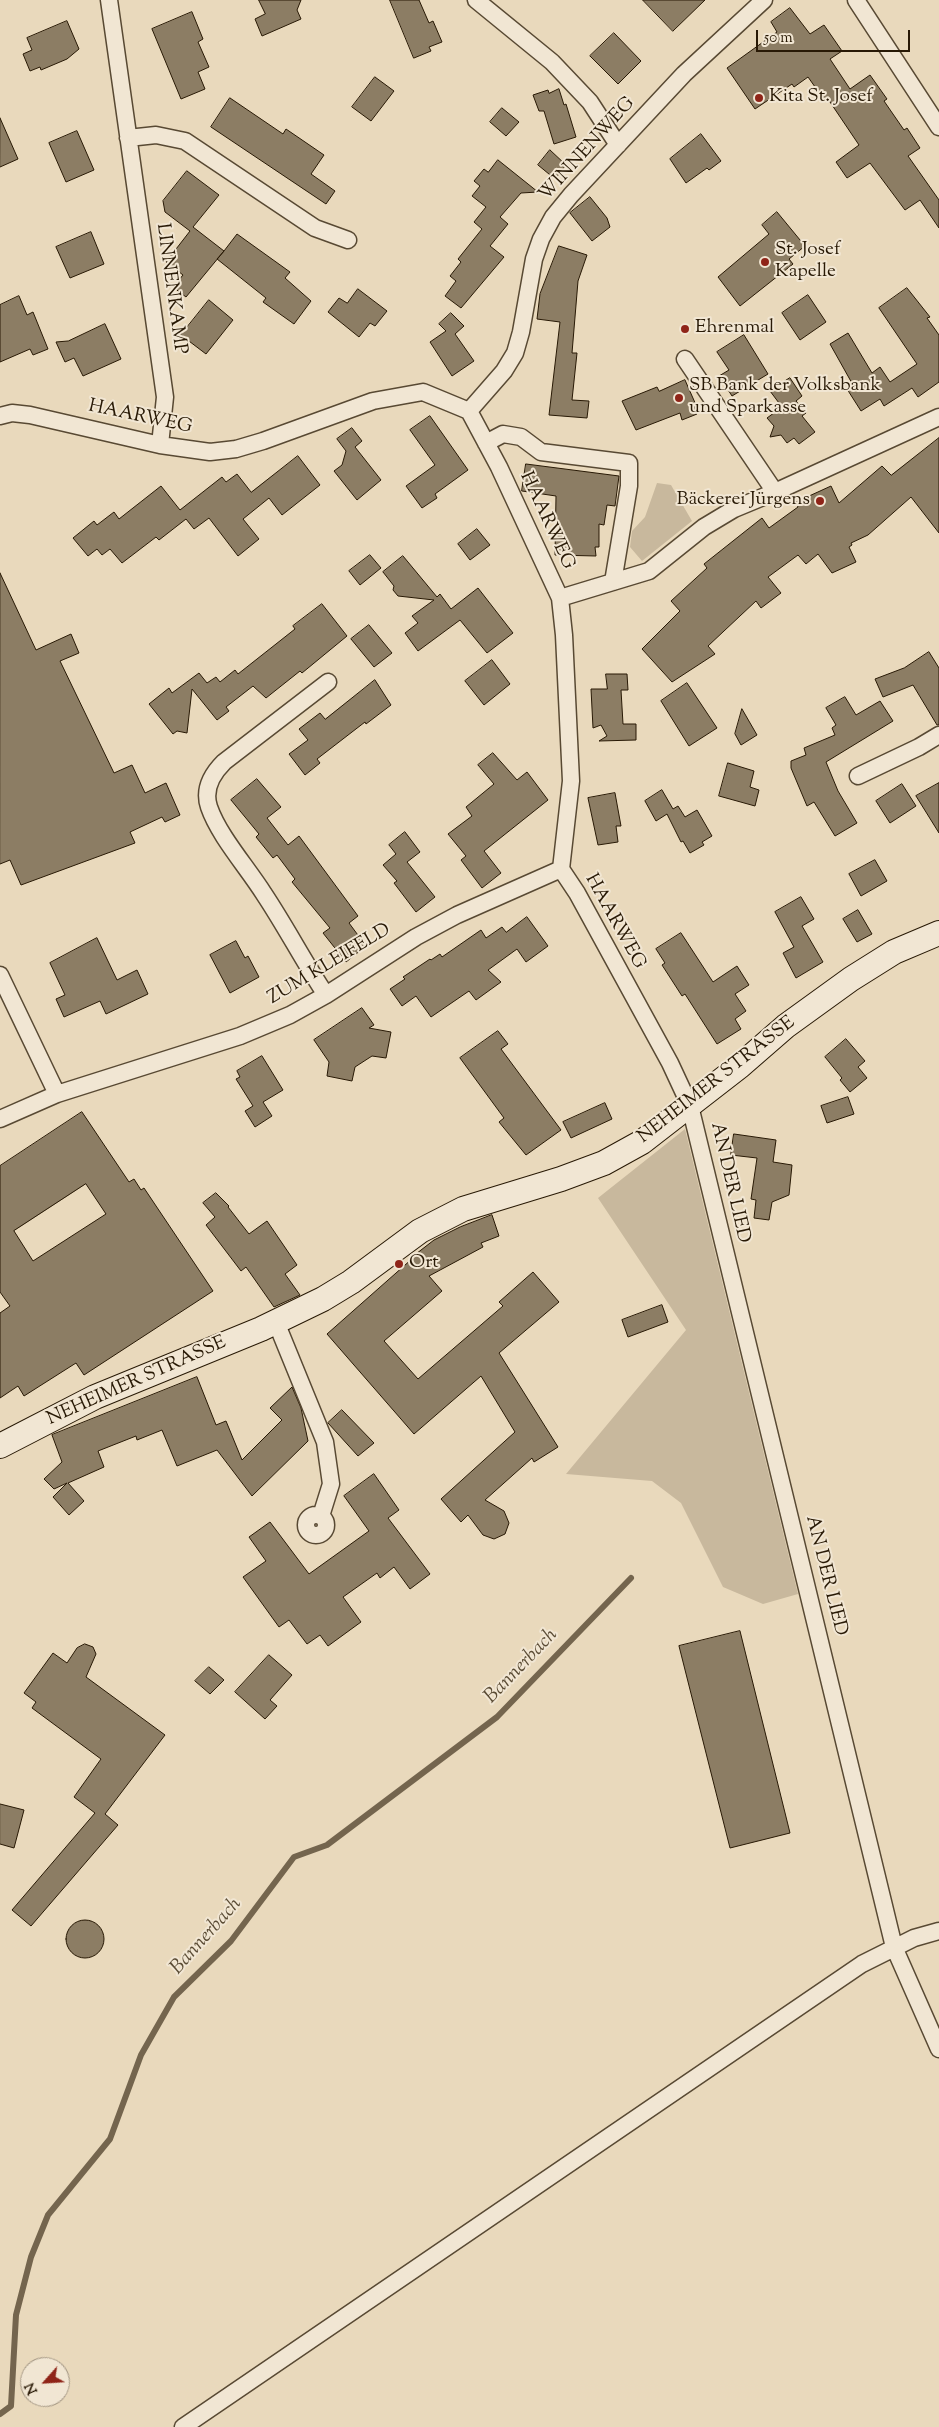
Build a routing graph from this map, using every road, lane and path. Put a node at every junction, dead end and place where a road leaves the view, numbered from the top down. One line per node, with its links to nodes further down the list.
1 (109, 0): 6 (street, LINNENKAMP)
2 (476, 0): 7 (street)
3 (764, 0): 7 (street, WINNENWEG)
4 (856, 0): 5 (street)
5 (939, 127)
6 (128, 138): 8 (street); 14 (street, LINNENKAMP)
7 (618, 145): 10 (street, WINNENWEG)
8 (348, 240)
9 (685, 359): 15 (street)
10 (469, 411): 13 (street, HAARWEG); 14 (street, HAARWEG)
11 (0, 416): 14 (street, HAARWEG)
12 (939, 417): 15 (street)
13 (486, 443): 16 (street); 17 (street, HAARWEG)
14 (160, 445)
15 (775, 492): 16 (street)
16 (614, 582): 17 (street)
17 (560, 598): 21 (street, HAARWEG)
18 (328, 682): 24 (street)
19 (939, 735): 20 (street)
20 (858, 776)
21 (561, 868): 24 (street, ZUM KLEIFELD); 26 (street, HAARWEG)
22 (939, 933): 26 (main road, NEHEIMER STRASSE)
23 (0, 974): 25 (street)
24 (326, 995): 25 (street, ZUM KLEIFELD)
25 (57, 1094): 27 (street, ZUM KLEIFELD)
26 (690, 1106): 28 (main road, NEHEIMER STRASSE); 32 (street, AN DER LIED)
27 (0, 1118)
28 (276, 1322): 29 (main road, NEHEIMER STRASSE); 30 (street)
29 (0, 1446)
30 (321, 1516)
31 (939, 1931): 32 (street)
32 (894, 1946): 33 (street, AN DER LIED); 34 (street)
33 (939, 2049)
34 (183, 2427)

